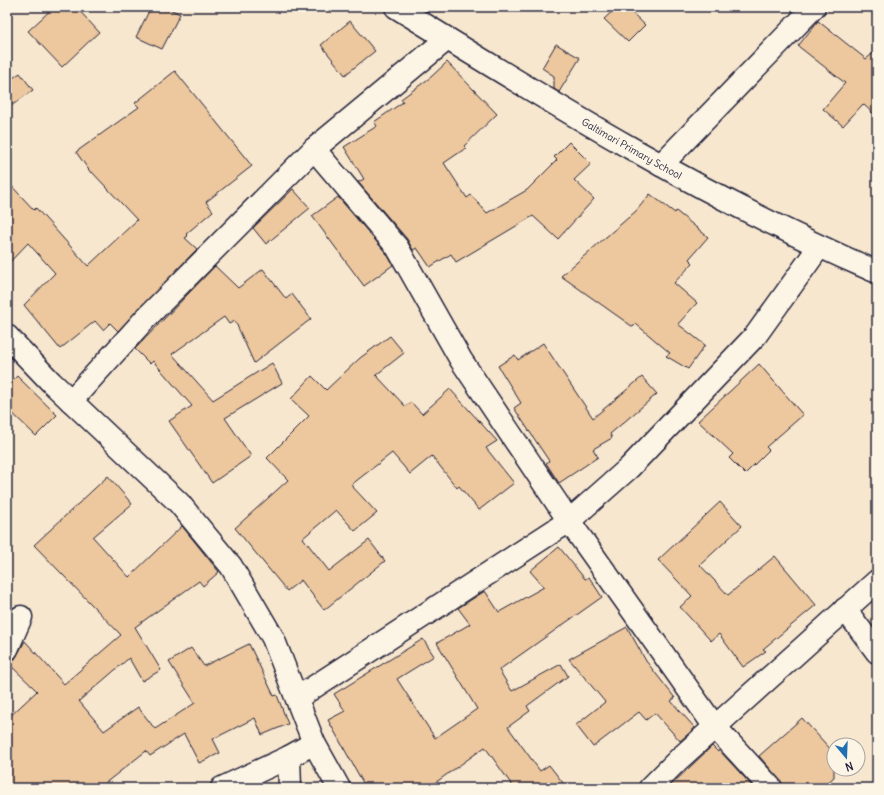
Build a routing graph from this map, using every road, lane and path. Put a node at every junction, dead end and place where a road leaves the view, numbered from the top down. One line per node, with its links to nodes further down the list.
1 (396, 7): 3 (street, Galtimari Primary School)
2 (803, 11): 5 (street)
3 (447, 39): 4 (street); 5 (street, Galtimari Primary School)
4 (314, 149): 9 (street); 10 (street)
5 (662, 165): 6 (street, Galtimari Primary School)
6 (819, 247): 7 (street, Galtimari Primary School); 10 (street)
7 (877, 272)
8 (7, 336): 9 (street)
9 (71, 401): 16 (street)
10 (569, 521): 16 (street); 17 (street)
11 (877, 581): 12 (street)
12 (845, 609): 15 (street); 17 (street)
13 (21, 617): 14 (street)
14 (7, 648)
15 (877, 652)
16 (297, 698): 18 (street)
17 (715, 727): 23 (street); 24 (street)
18 (314, 743): 19 (street); 22 (street)
19 (289, 757): 20 (street); 21 (street)
20 (222, 788)
21 (290, 788)
22 (339, 788)
23 (650, 788)
24 (771, 788)

